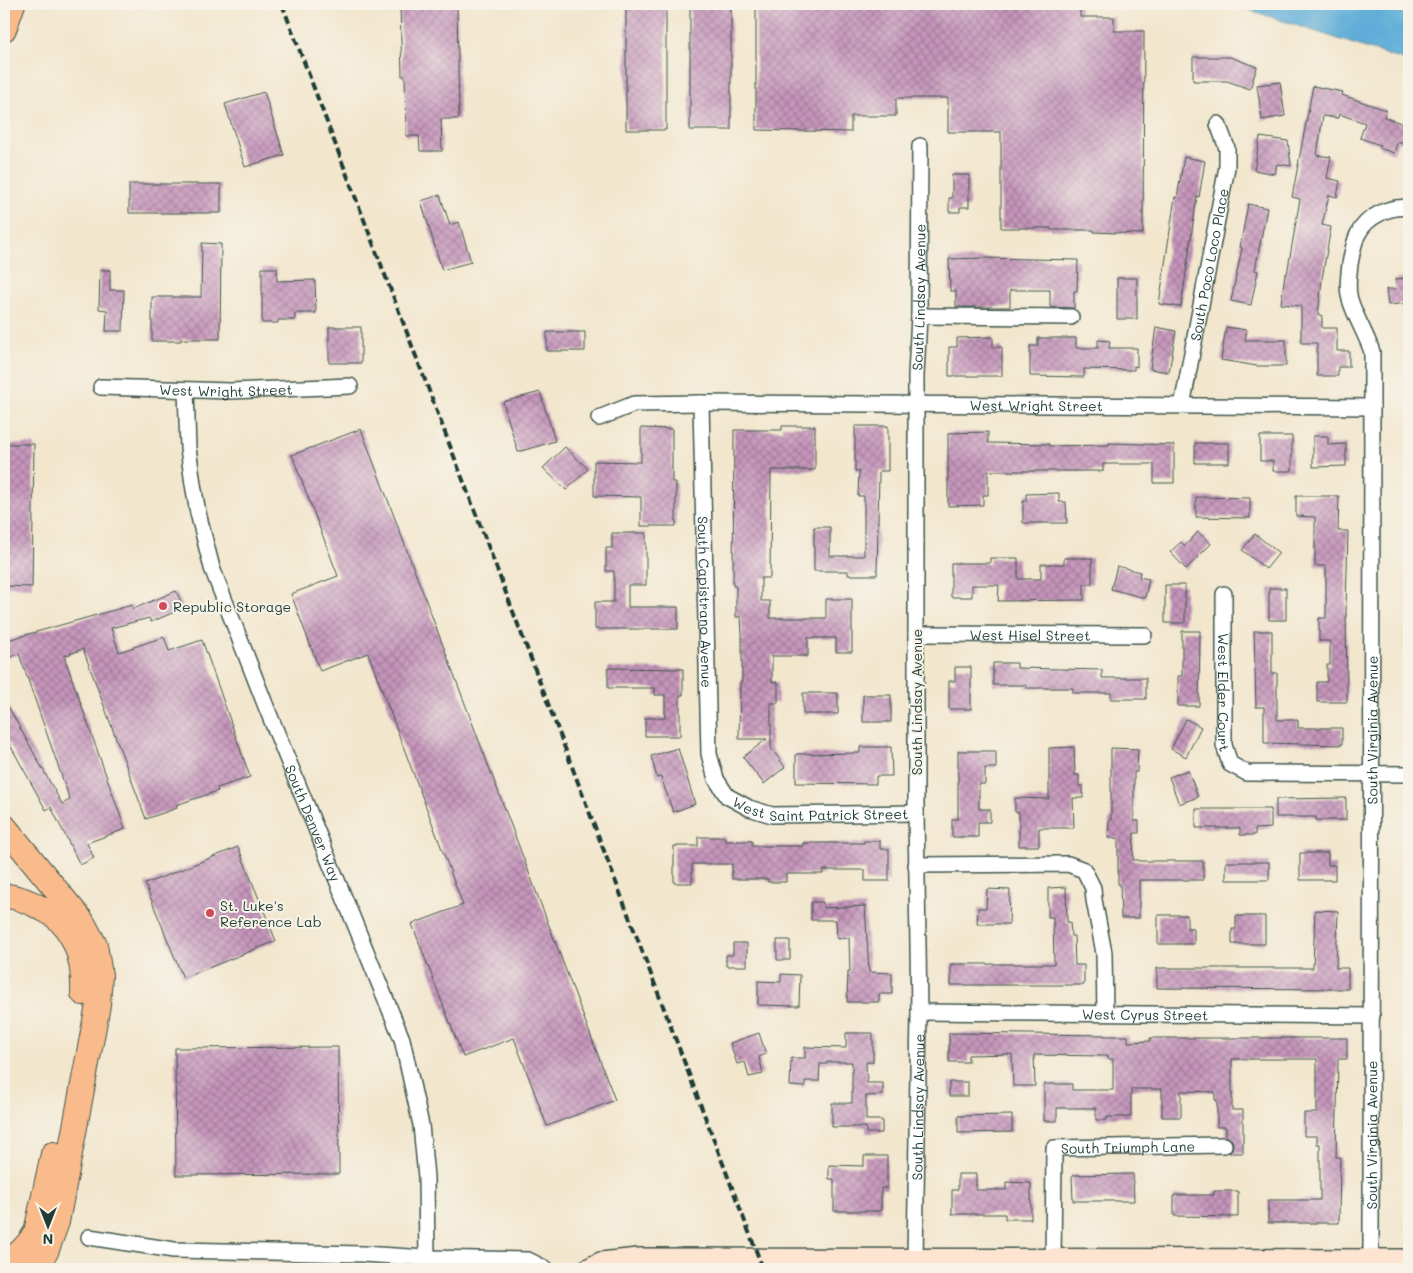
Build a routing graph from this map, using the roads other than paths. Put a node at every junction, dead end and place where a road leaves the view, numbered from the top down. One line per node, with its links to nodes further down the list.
1 (13, 4): 2 (main road)
2 (4, 29)
3 (1218, 124): 13 (street, South Poco Loco Place)
4 (920, 146): 6 (street, South Lindsay Avenue)
5 (1409, 208): 14 (street, South Virginia Avenue)
6 (919, 316): 7 (street); 12 (street, South Lindsay Avenue)
7 (1071, 318)
8 (350, 386): 10 (street, West Wright Street)
9 (101, 387): 10 (street, West Wright Street)
10 (186, 390): 31 (street, South Denver Way)
11 (701, 402): 12 (street, West Wright Street); 15 (street, West Wright Street); 21 (street, South Capistrano Avenue)
12 (916, 404): 13 (street, West Wright Street); 17 (street, South Lindsay Avenue)
13 (1182, 406): 14 (street, West Wright Street)
14 (1372, 407): 19 (street, South Virginia Avenue)
15 (599, 418)
16 (1224, 594): 19 (street, West Elder Court)
17 (916, 634): 18 (street, West Hisel Street); 22 (street, South Lindsay Avenue)
18 (1144, 635)
19 (1372, 774): 20 (street, West Elder Court); 28 (street, South Virginia Avenue)
20 (1409, 774)
21 (727, 796): 22 (street, West Saint Patrick Street)
22 (916, 813): 24 (street, South Lindsay Avenue)
23 (4, 826): 38 (main road)
24 (916, 865): 26 (street, South Lindsay Avenue); 27 (street)
25 (4, 896): 35 (main road)
26 (919, 1012): 27 (street, West Cyrus Street); 32 (street, South Lindsay Avenue)
27 (1105, 1013): 28 (street, West Cyrus Street)
28 (1372, 1016): 33 (street, South Virginia Avenue)
29 (1224, 1145): 36 (street, South Triumph Lane)
30 (89, 1237): 31 (street)
31 (427, 1258): 39 (street)
32 (915, 1258): 36 (street); 40 (street)
33 (1371, 1260): 34 (street); 37 (street)
34 (1409, 1260)
35 (4, 1263)
36 (1052, 1264): 37 (street)
37 (1210, 1264)
38 (31, 1269)
39 (546, 1269)
40 (589, 1269)

